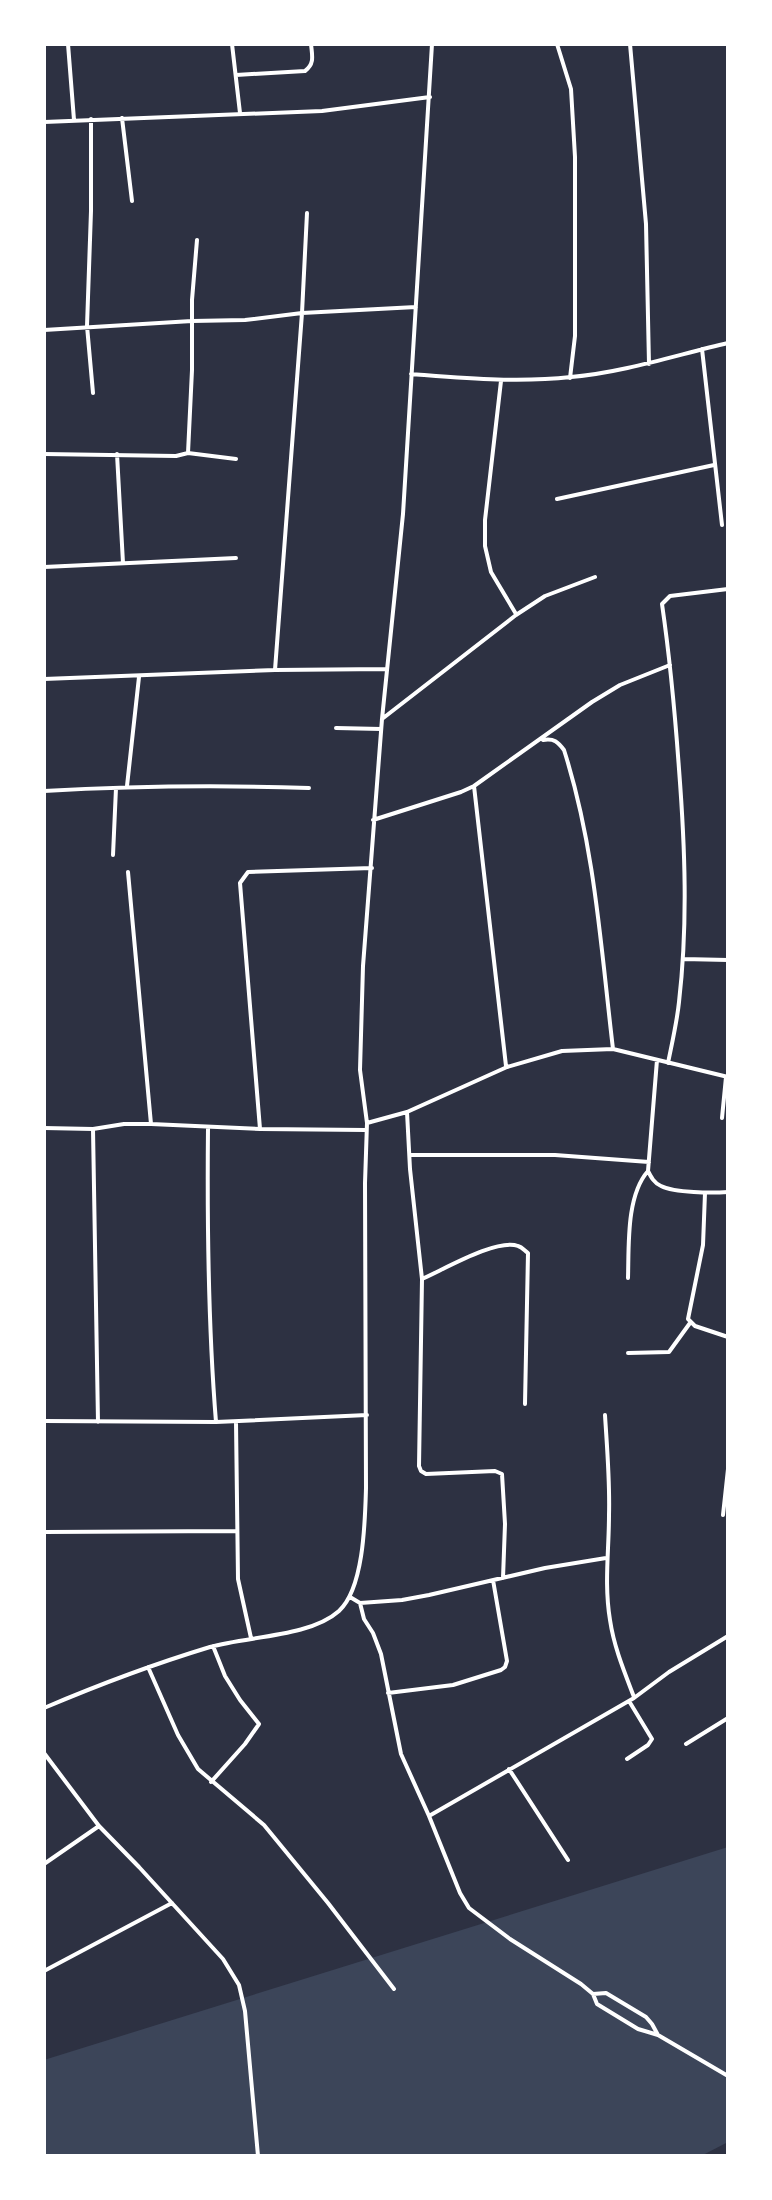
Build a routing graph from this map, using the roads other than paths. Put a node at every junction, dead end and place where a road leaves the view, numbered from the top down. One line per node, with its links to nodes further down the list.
1 (68, 44): 12 (street)
2 (232, 44): 7 (street)
3 (311, 44): 7 (street)
4 (432, 44): 8 (street)
5 (557, 44): 26 (street)
6 (630, 44): 24 (street)
7 (236, 75): 9 (street)
8 (430, 97): 9 (street); 17 (street)
9 (240, 113): 10 (street)
10 (122, 118): 11 (street); 14 (street)
11 (91, 119): 12 (street); 20 (street)
12 (74, 120): 13 (street)
13 (44, 122)
14 (132, 201)
15 (307, 213): 18 (street)
16 (197, 240): 19 (street)
17 (416, 307): 18 (street); 25 (street)
18 (302, 313): 19 (street); 44 (street)
19 (192, 321): 20 (street); 29 (street)
20 (87, 326): 21 (street); 28 (street)
21 (44, 330)
22 (728, 343): 23 (street)
23 (702, 349): 24 (street); 33 (street)
24 (649, 364): 26 (street)
25 (410, 374): 27 (street); 43 (street)
26 (570, 378): 27 (street)
27 (501, 381): 41 (street)
28 (93, 393)
29 (188, 453): 31 (street); 32 (street)
30 (44, 454): 31 (street)
31 (117, 454): 37 (street)
32 (236, 459)
33 (714, 465): 34 (street); 35 (street)
34 (557, 499)
35 (722, 525)
36 (236, 558): 37 (street)
37 (123, 563): 38 (street)
38 (44, 567)
39 (595, 577): 41 (street)
40 (728, 589): 42 (street)
41 (516, 615): 47 (street)
42 (671, 665): 50 (street); 60 (street)
43 (387, 669): 44 (street); 47 (street)
44 (275, 670): 45 (street)
45 (139, 677): 46 (street); 52 (street)
46 (44, 679)
47 (382, 719): 49 (street)
48 (336, 728): 49 (street)
49 (381, 729): 56 (street)
50 (541, 740): 51 (street); 62 (street)
51 (474, 786): 56 (street); 65 (street)
52 (126, 787): 53 (street); 54 (street)
53 (116, 788): 55 (street); 57 (street)
54 (309, 788)
55 (44, 791)
56 (373, 820): 58 (street)
57 (113, 855)
58 (372, 868): 71 (street); 74 (street)
59 (128, 872): 69 (street)
60 (683, 959): 61 (street); 64 (street)
61 (728, 960)
62 (613, 1049): 63 (street); 65 (street)
63 (657, 1060): 64 (street); 76 (street)
64 (668, 1063): 66 (street)
65 (507, 1067): 67 (street)
66 (727, 1077): 68 (street)
67 (407, 1112): 71 (street); 75 (street)
68 (722, 1118)
69 (151, 1124): 70 (street); 73 (street)
70 (208, 1127): 74 (street); 90 (street)
71 (366, 1127): 74 (street); 86 (street)
72 (44, 1128): 73 (street)
73 (93, 1129): 89 (street)
74 (260, 1129)
75 (410, 1155): 76 (street); 81 (street)
76 (649, 1162): 77 (street)
77 (648, 1171): 79 (street); 80 (street)
78 (728, 1192): 79 (street)
79 (705, 1193): 82 (street)
80 (628, 1278)
81 (422, 1279): 85 (street); 97 (street)
82 (690, 1323): 83 (street); 84 (street)
83 (728, 1338)
84 (628, 1353)
85 (525, 1404)
86 (367, 1415): 91 (street); 99 (street)
87 (605, 1415): 96 (street)
88 (44, 1421): 89 (street)
89 (98, 1422): 90 (street)
90 (216, 1422): 91 (street)
91 (236, 1422): 94 (street)
92 (728, 1473): 93 (street)
93 (723, 1515)
94 (236, 1531): 95 (street); 102 (street)
95 (44, 1532)
96 (606, 1558): 97 (street); 106 (street)
97 (503, 1578): 98 (street)
98 (493, 1579): 100 (street); 105 (street)
99 (350, 1597): 100 (street); 102 (street)
100 (360, 1603): 105 (street)
101 (728, 1636): 106 (street)
102 (251, 1638): 103 (street)
103 (213, 1646): 104 (street); 113 (street)
104 (148, 1667): 107 (street); 113 (street)
105 (388, 1693): 114 (street)
106 (632, 1699): 111 (street); 112 (street)
107 (44, 1708)
108 (728, 1718): 109 (street)
109 (686, 1744)
110 (44, 1753): 115 (street)
111 (627, 1759)
112 (509, 1769): 114 (street); 116 (street)
113 (211, 1782): 120 (street)
114 (429, 1816): 121 (street)
115 (99, 1826): 117 (street); 118 (street)
116 (568, 1860)
117 (44, 1864)
118 (172, 1903): 119 (street); 124 (street)
119 (44, 1971)
120 (394, 1989)
121 (593, 1994): 122 (street); 122 (street)
122 (658, 2035): 123 (street)
123 (728, 2076)
124 (258, 2156)

